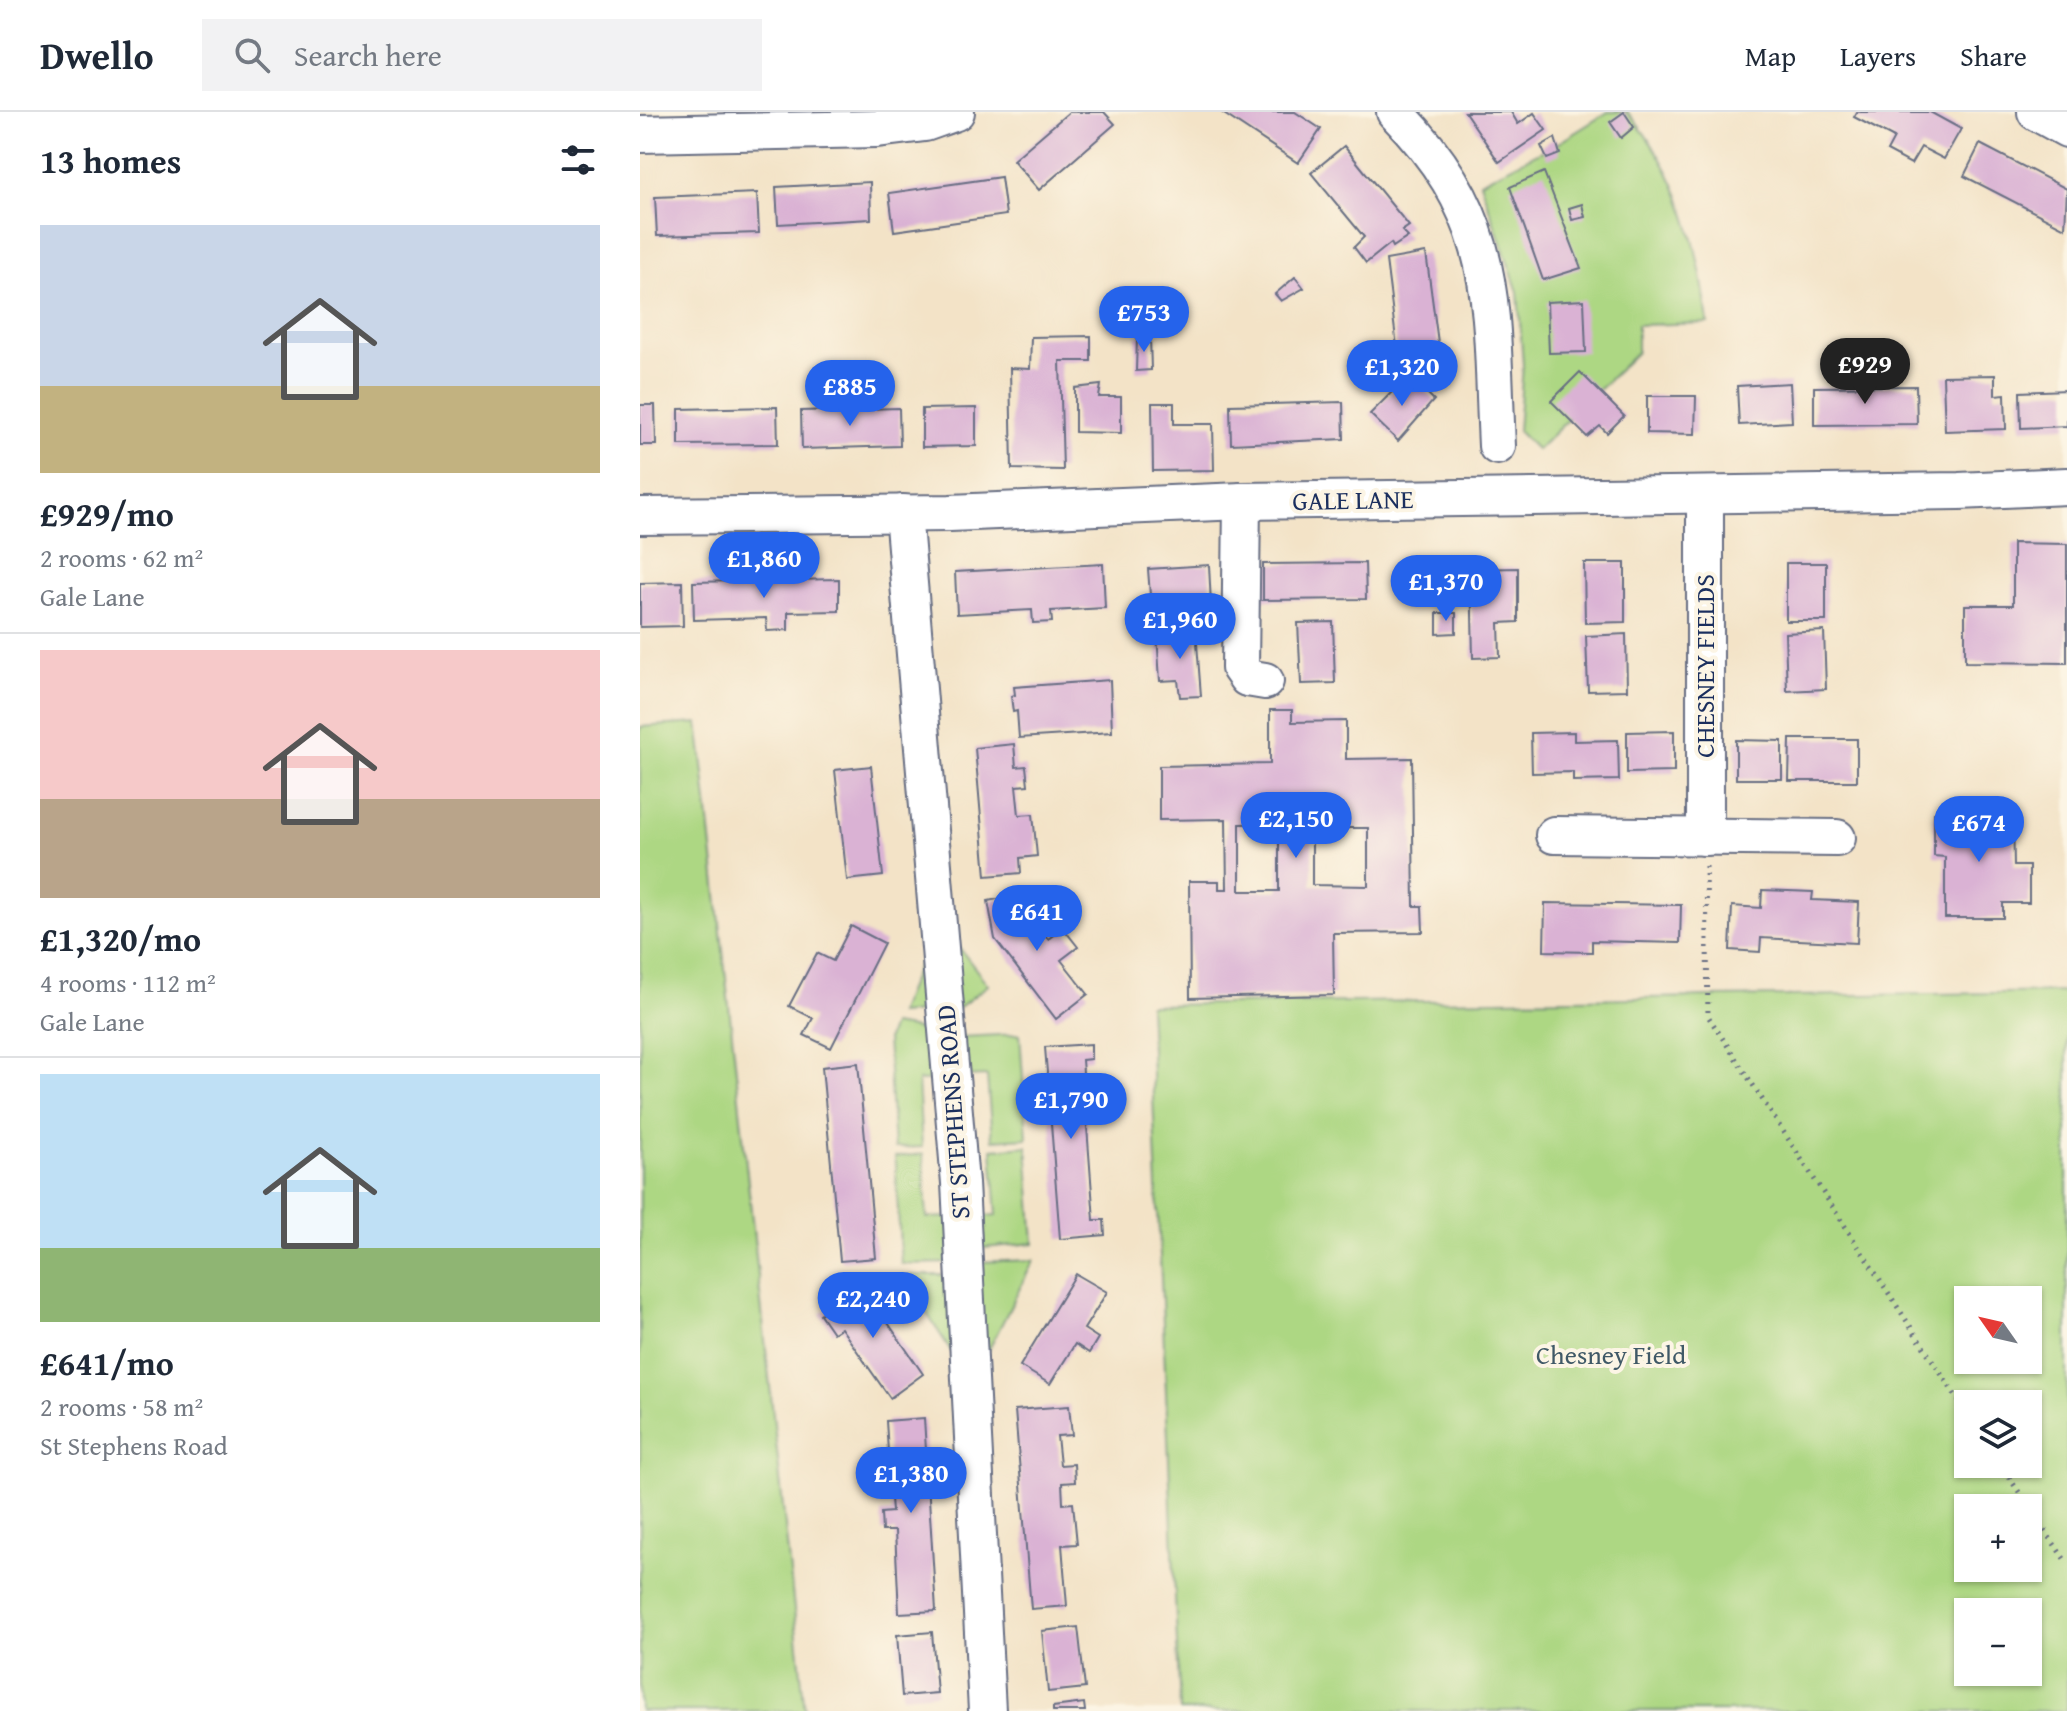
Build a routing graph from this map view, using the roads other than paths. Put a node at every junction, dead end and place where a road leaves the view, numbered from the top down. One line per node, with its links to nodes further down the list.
1 (956, 112): 3 (street)
2 (1395, 112): 4 (street)
3 (640, 134)
4 (1497, 446)
5 (2067, 486): 6 (street, GALE LANE)
6 (1705, 495): 7 (street, GALE LANE); 12 (street, CHESNEY FIELDS)
7 (1242, 501): 8 (street, GALE LANE); 10 (street)
8 (903, 513): 9 (street, GALE LANE); 14 (street, ST STEPHENS ROAD)
9 (640, 516)
10 (1265, 681)
11 (1554, 835): 12 (street)
12 (1705, 837): 13 (street)
13 (1837, 838)
14 (987, 1711)

